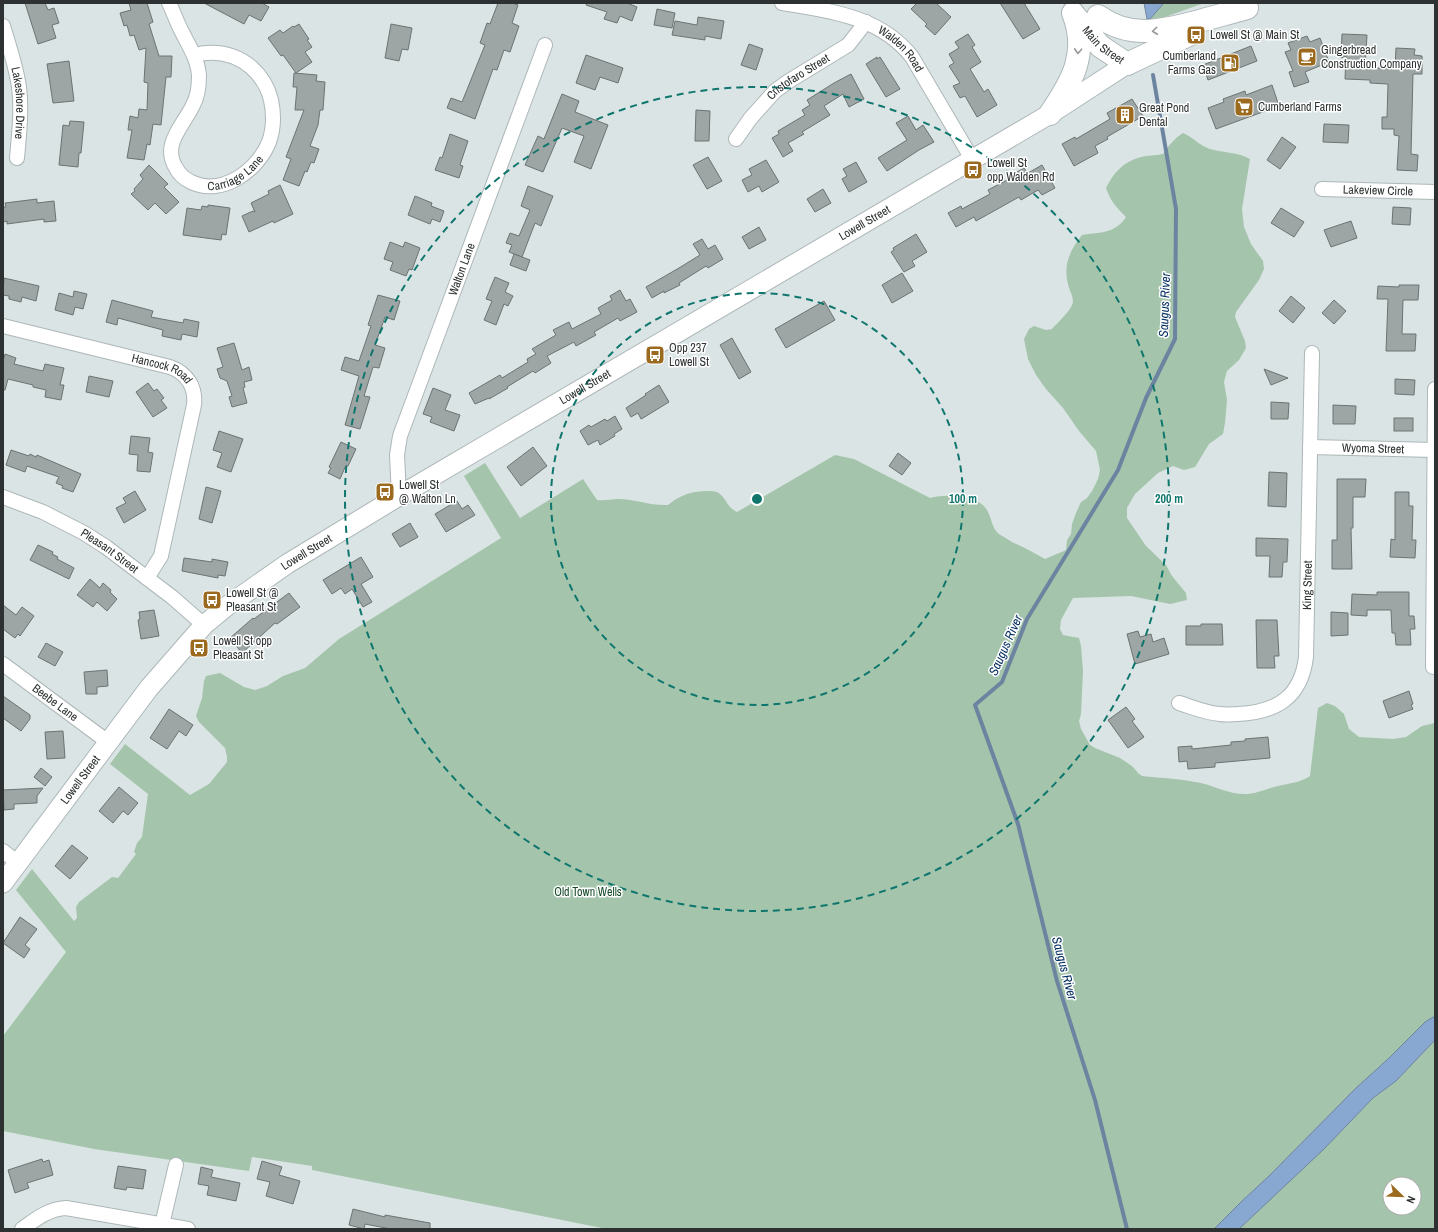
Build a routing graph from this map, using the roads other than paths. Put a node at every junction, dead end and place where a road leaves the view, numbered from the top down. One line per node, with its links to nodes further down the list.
1 (169, 3): 8 (street, Carriage Lane)
2 (782, 3): 5 (street, Walden Road)
3 (1253, 6): 4 (main road, one-way to 4); 9 (main road, Lowell Street)
4 (1081, 9): 9 (main road, Main Street); 10 (main road, one-way to 10)
5 (866, 22): 11 (street, Cristofaro Street); 13 (street, Walden Road)
6 (3, 26): 12 (street, Lakeshore Drive)
7 (545, 46): 21 (street, Walton Lane)
8 (194, 55): 8 (street, Carriage Lane)
9 (1127, 64): 10 (main road, Lowell Street)
10 (1050, 114): 13 (main road, Lowell Street)
11 (736, 139)
12 (17, 158)
13 (972, 159): 21 (main road, Lowell Street)
14 (1322, 189): 15 (street, Lakeview Circle)
15 (1435, 192)
16 (3, 326): 23 (street, Hancock Road)
17 (1312, 353): 19 (street, King Street)
18 (1435, 389): 20 (street)
19 (1310, 447): 20 (street, Wyoma Street); 27 (street, King Street)
20 (1434, 450): 26 (street)
21 (399, 496): 24 (main road, Lowell Street)
22 (3, 497): 23 (street, Pleasant Street)
23 (147, 578): 24 (street, Pleasant Street)
24 (204, 625): 28 (main road, Lowell Street)
25 (3, 664): 28 (street, Beebe Lane)
26 (1433, 667)
27 (1178, 703)
28 (108, 742): 30 (main road, Lowell Street)
29 (3, 852): 30 (street)
30 (18, 863): 31 (main road, Lowell Street)
31 (3, 883)
32 (176, 1164): 33 (street)
33 (162, 1227): 34 (street); 35 (street)
34 (22, 1229)
35 (188, 1229)

